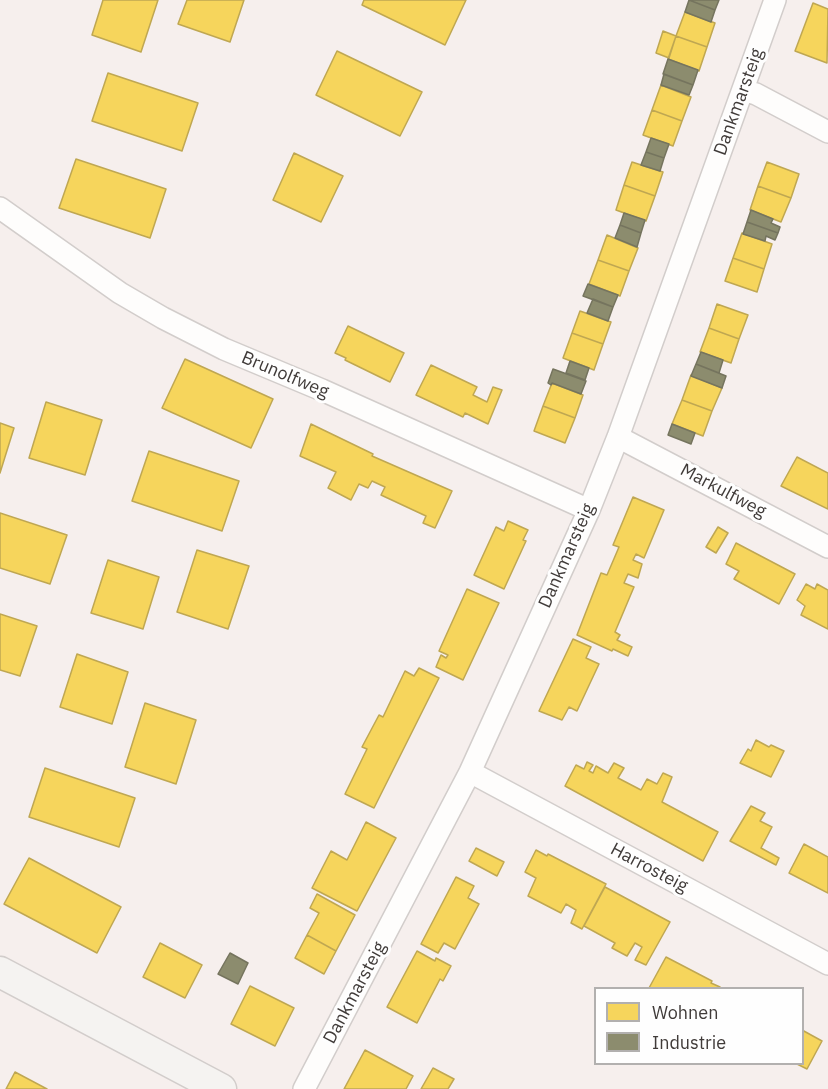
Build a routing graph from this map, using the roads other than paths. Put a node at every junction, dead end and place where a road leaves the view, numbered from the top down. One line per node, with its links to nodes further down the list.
1 (775, 0): 2 (street, Dankmarsteig)
2 (743, 90): 3 (street); 5 (street, Dankmarsteig)
3 (828, 132)
4 (0, 208): 6 (street, Brunolfweg)
5 (618, 437): 6 (street, Dankmarsteig); 7 (street, Markulfweg)
6 (589, 510): 8 (street, Dankmarsteig)
7 (828, 547)
8 (470, 772): 9 (street, Harrosteig); 12 (street, Dankmarsteig)
9 (828, 964)
10 (0, 972): 11 (main road)
11 (221, 1089)
12 (304, 1089)

